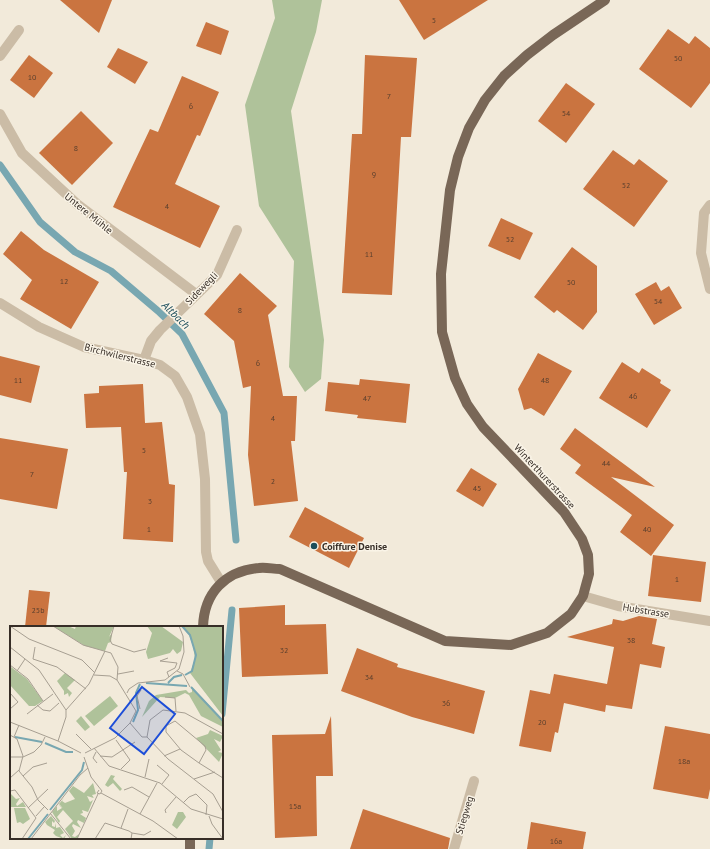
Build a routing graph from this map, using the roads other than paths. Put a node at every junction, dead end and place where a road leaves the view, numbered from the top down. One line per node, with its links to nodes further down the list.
1 (605, 0): 12 (main road, Winterthurerstrasse)
2 (19, 30): 3 (street)
3 (0, 56)
4 (0, 114): 8 (street, Untere Mühle)
5 (710, 206): 7 (street)
6 (237, 230): 8 (street, Sidewegli)
7 (710, 290)
8 (196, 294): 10 (street, Sidewegli)
9 (0, 303): 10 (street, Birchwilerstrasse)
10 (144, 360): 11 (street, Birchwilerstrasse)
11 (221, 582): 12 (main road, Winterthurerstrasse); 14 (main road, Winterthurerstrasse)
12 (583, 596): 13 (street, Hubstrasse)
13 (710, 621)
14 (203, 626)
15 (474, 781): 16 (street, Stiegweg)
16 (454, 849)

